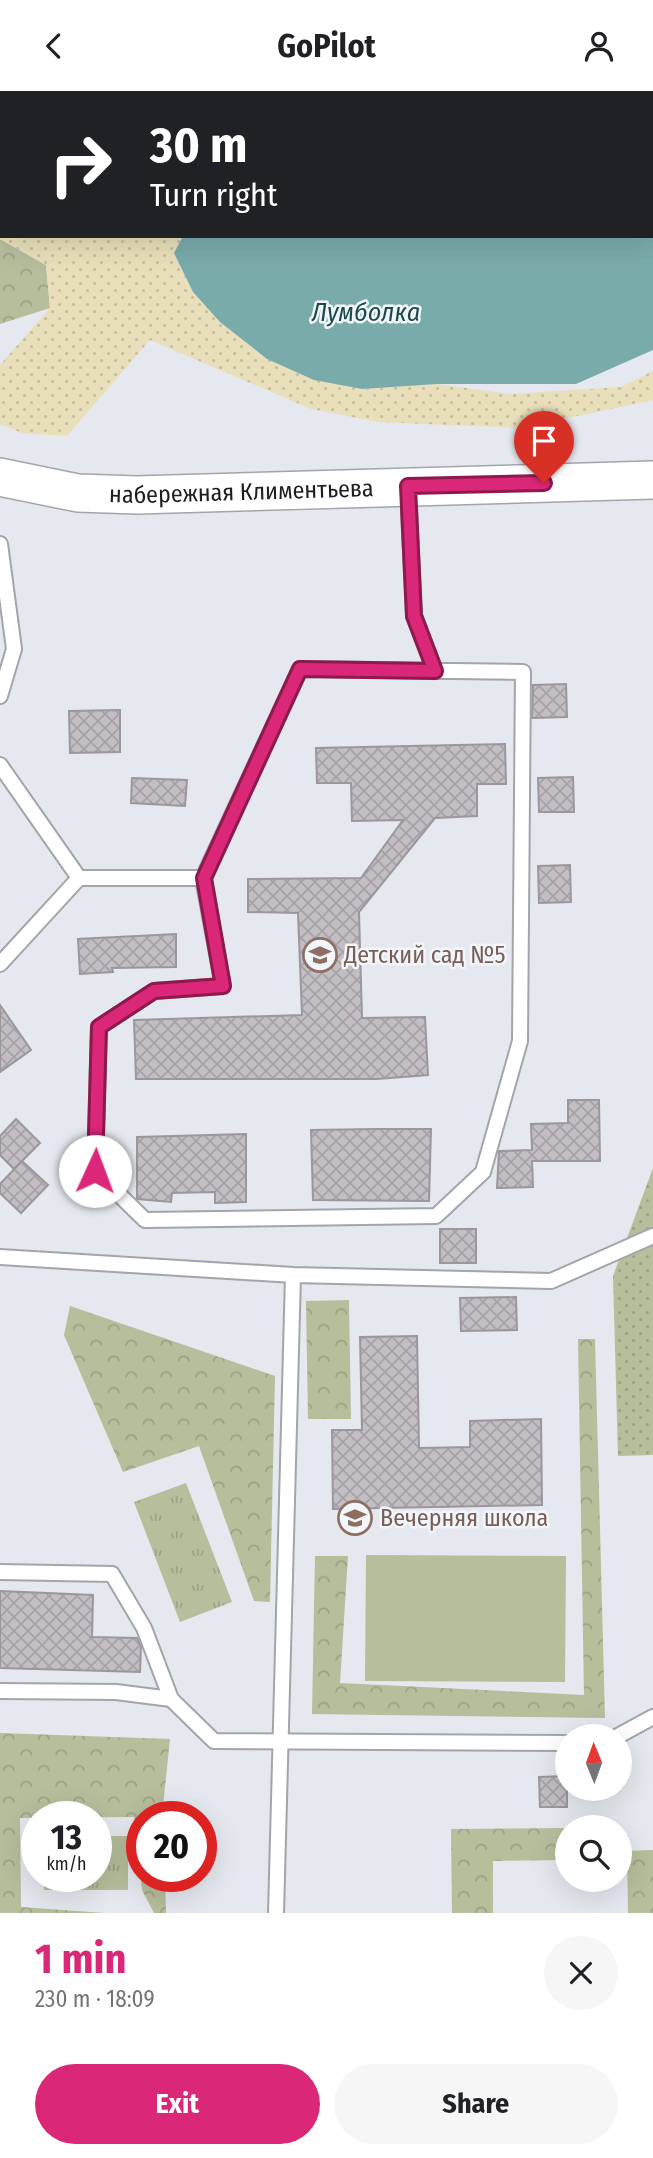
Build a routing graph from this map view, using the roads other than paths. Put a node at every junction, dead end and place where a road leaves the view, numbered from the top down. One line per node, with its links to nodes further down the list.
1 (0, 477): 3 (street, набережная Климентьева)
2 (653, 480): 3 (street, набережная Климентьева)
3 (408, 486): 5 (lane)
4 (0, 544): 6 (lane)
5 (435, 671): 9 (lane); 9 (lane)
6 (0, 696)
7 (0, 765): 8 (lane)
8 (79, 878): 9 (lane); 10 (lane)
9 (204, 878)
10 (0, 964)
11 (653, 1236): 13 (lane)
12 (0, 1257): 13 (lane)
13 (293, 1275): 19 (lane)
14 (0, 1572): 16 (lane)
15 (0, 1692): 16 (lane)
16 (171, 1699): 19 (lane)
17 (653, 1717): 18 (lane)
18 (632, 1728)
19 (279, 1741): 20 (lane); 21 (lane)
20 (555, 1743)
21 (276, 1913)

